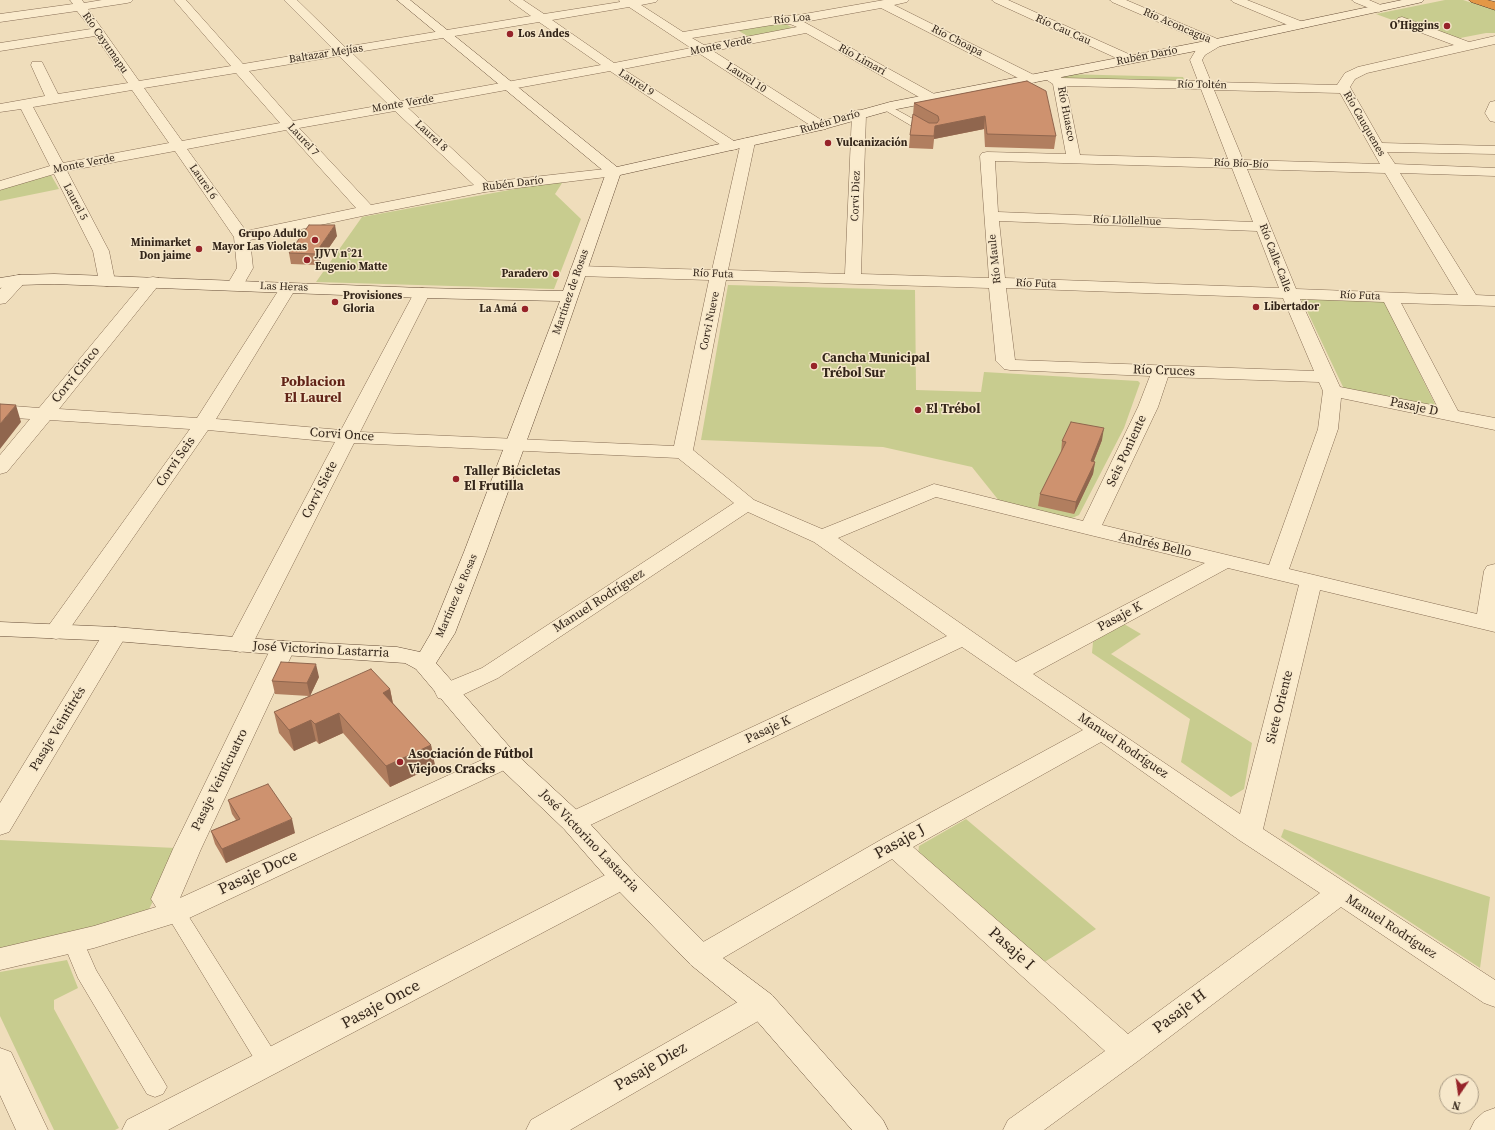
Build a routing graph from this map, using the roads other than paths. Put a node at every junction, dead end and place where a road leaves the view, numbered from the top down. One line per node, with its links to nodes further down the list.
1 (127, 0): 16 (street)
2 (180, 0): 38 (street, Laurel 7)
3 (290, 0): 34 (street, Laurel 8)
4 (403, 0): 27 (street)
5 (515, 0): 21 (street, Laurel 9)
6 (652, 0): 15 (street, Baltazar Mejías)
7 (903, 0): 17 (street, Río Loa)
8 (998, 0): 35 (street, Río Cau Cau)
9 (1116, 0): 30 (street, Río Aconcagua)
10 (1237, 0): 24 (street)
11 (1358, 0): 19 (street)
12 (1418, 0): 14 (street, Rubén Darío)
13 (1475, 0): 18 (highway)
14 (1404, 1): 19 (street, Rubén Darío)
15 (628, 2): 21 (street, Baltazar Mejías); 28 (street, Laurel 10)
16 (78, 3): 20 (street); 26 (street, Río Cayumapu)
17 (883, 4): 22 (street, Río Loa); 40 (street, Río Choapa)
18 (1495, 6)
19 (1379, 8): 24 (street, Rubén Darío)
20 (0, 18)
21 (540, 18): 27 (street, Baltazar Mejías); 37 (street, Laurel 9)
22 (793, 20): 25 (street, Río Limarí); 28 (street, Río Loa)
23 (1402, 21): 31 (street)
24 (1299, 25): 30 (street, Rubén Darío)
25 (807, 29): 33 (street, Monte Verde); 45 (street, Río Limarí)
26 (98, 32): 32 (street); 43 (street, Río Cayumapu)
27 (445, 34): 34 (street, Baltazar Mejías); 41 (street)
28 (681, 36): 33 (street, Laurel 10)
29 (1495, 40): 31 (street, Río Cauquenes)
30 (1216, 43): 35 (street, Rubén Darío); 42 (street, Río Calle-Calle)
31 (1467, 46): 44 (street, Río Cauquenes)
32 (0, 47)
33 (703, 50): 37 (street, Monte Verde); 55 (street, Laurel 10)
34 (343, 51): 38 (street, Baltazar Mejías); 48 (street, Laurel 8)
35 (1129, 59): 39 (street, Rubén Darío)
36 (37, 65): 46 (street)
37 (612, 67): 41 (street, Monte Verde); 59 (street, Laurel 9)
38 (240, 68): 43 (street, Baltazar Mejías); 54 (street, Laurel 7)
39 (1054, 78): 40 (street, Rubén Darío); 42 (street, Río Toltén); 63 (street, Río Huasco)
40 (1031, 79): 45 (street, Rubén Darío)
41 (508, 85): 48 (street, Monte Verde); 67 (street)
42 (1205, 85): 44 (street, Río Toltén); 64 (street, Río Calle-Calle)
43 (136, 86): 46 (street, Baltazar Mejías); 58 (street, Laurel 6)
44 (1344, 89): 60 (street, Río Cauquenes)
45 (931, 98): 50 (street, Rubén Darío)
46 (53, 100): 47 (street, Baltazar Mejías)
47 (25, 104): 51 (street, Baltazar Mejías); 65 (street, Laurel 5)
48 (397, 105): 54 (street, Monte Verde); 70 (street, Laurel 8)
49 (1495, 105): 53 (street)
50 (886, 107): 52 (street, Rubén Darío); 56 (lane)
51 (0, 108)
52 (859, 114): 55 (street, Rubén Darío); 77 (street, Corvi Diez)
53 (1495, 118)
54 (289, 125): 58 (street, Monte Verde); 71 (street, Laurel 7)
55 (821, 126): 57 (street, Rubén Darío)
56 (932, 133)
57 (748, 142): 59 (street, Rubén Darío); 76 (street, Corvi Nueve)
58 (178, 146): 65 (street, Monte Verde); 74 (street, Laurel 6)
59 (732, 146): 67 (street, Rubén Darío)
60 (1376, 147): 61 (street); 66 (street, Río Cauquenes)
61 (1495, 150)
62 (987, 156): 63 (street, Río Bío-Bío); 72 (street, Río Maule)
63 (1074, 159): 64 (street, Río Bío-Bío)
64 (1237, 164): 66 (street, Río Bío-Bío); 73 (street, Río Calle-Calle)
65 (57, 168): 69 (street, Monte Verde); 79 (street, Laurel 5)
66 (1390, 169): 68 (street, Río Bío-Bío); 90 (street, Río Cauquenes)
67 (614, 172): 70 (street, Rubén Darío); 75 (street, Martínez de Rosas)
68 (1495, 172)
69 (0, 186)
70 (485, 187): 71 (street, Rubén Darío)
71 (367, 210): 74 (street, Rubén Darío)
72 (990, 216): 73 (street, Río Llollelhue); 82 (street, Río Maule)
73 (1263, 227): 86 (street, Río Calle-Calle)
74 (242, 237): 83 (street)
75 (578, 271): 76 (street, Río Futa); 87 (street, Martínez de Rosas)
76 (720, 274): 77 (street, Río Futa); 102 (street, Corvi Nueve)
77 (853, 279): 82 (street, Río Futa)
78 (19, 280): 79 (street, Las Heras); 81 (street, Las Heras); 89 (street)
79 (107, 280): 80 (street, Las Heras)
80 (153, 282): 83 (street, Las Heras); 96 (street, Corvi Cinco)
81 (0, 283)
82 (998, 283): 86 (street, Río Futa); 92 (street, Río Maule)
83 (235, 285): 84 (street, Las Heras)
84 (288, 288): 85 (street, Las Heras); 98 (street, Corvi Seis)
85 (422, 292): 87 (street, Las Heras); 100 (street, Corvi Siete)
86 (1288, 293): 88 (street, Río Futa); 94 (street, Río Calle-Calle)
87 (569, 296): 101 (street, Martínez de Rosas)
88 (1389, 296): 90 (street, Río Futa); 97 (street)
89 (0, 299)
90 (1470, 300): 91 (street, Río Futa)
91 (1495, 301)
92 (1005, 361): 93 (street, Río Cruces)
93 (1161, 371): 94 (street, Río Cruces); 105 (street, Seis Poniente)
94 (1328, 384): 97 (street, Pasaje D); 109 (street, Río Calle-Calle)
95 (0, 411): 96 (street, Corvi Once)
96 (45, 413): 98 (street, Corvi Once); 103 (street, Corvi Cinco)
97 (1450, 414): 99 (street, Pasaje D)
98 (203, 424): 100 (street, Corvi Once); 113 (street, Corvi Seis)
99 (1495, 424)
100 (348, 437): 101 (street, Corvi Once); 116 (street, Corvi Siete)
101 (515, 444): 102 (street, Corvi Once); 118 (street, Martínez de Rosas)
102 (684, 452): 104 (street, Manuel Rodríguez)
103 (0, 468)
104 (747, 504): 106 (street, Manuel Rodríguez); 120 (street, Manuel Rodríguez)
105 (1090, 529): 106 (street, Andrés Bello); 107 (street, Andrés Bello)
106 (822, 537): 115 (street, Manuel Rodríguez)
107 (1225, 561): 109 (street, Andrés Bello); 119 (street, Pasaje K)
108 (1495, 571): 111 (street)
109 (1277, 574): 110 (street, Andrés Bello)
110 (1311, 582): 111 (street, Andrés Bello); 125 (street, Siete Oriente)
111 (1491, 624)
112 (0, 629): 113 (street, José Victorino Lastarria)
113 (56, 632): 114 (street, José Victorino Lastarria)
114 (115, 634): 116 (street, José Victorino Lastarria); 124 (street, Pasaje Veintitrés)
115 (964, 637): 119 (street, Manuel Rodríguez); 123 (street, Pasaje K)
116 (240, 645): 117 (street, José Victorino Lastarria)
117 (283, 648): 118 (street, José Victorino Lastarria); 129 (street, Pasaje Veinticuatro)
118 (424, 664): 120 (street, José Victorino Lastarria)
119 (1015, 673): 121 (street, Manuel Rodríguez)
120 (447, 692): 122 (street, José Victorino Lastarria)
121 (1102, 731): 125 (street, Manuel Rodríguez); 126 (street, Pasaje J)
122 (506, 759): 123 (street, José Victorino Lastarria); 129 (street, Pasaje Doce)
123 (573, 822): 127 (street, José Victorino Lastarria)
124 (0, 825)
125 (1249, 833): 128 (street, Manuel Rodríguez)
126 (894, 845): 131 (street, Pasaje J); 135 (street, Pasaje I)
127 (623, 878): 131 (street, José Victorino Lastarria); 137 (street, Pasaje Once)
128 (1340, 893): 133 (street, Manuel Rodríguez); 135 (street, Pasaje H)
129 (175, 912): 130 (street, Pasaje Doce); 137 (lane)
130 (74, 942): 132 (street, Pasaje Doce); 138 (lane)
131 (701, 957): 134 (street, José Victorino Lastarria)
132 (0, 959)
133 (1494, 988)
134 (761, 1004): 142 (street, Pasaje Diez); 143 (street, José Victorino Lastarria)
135 (1127, 1052): 144 (street, Pasaje H)
136 (0, 1061): 140 (street)
137 (269, 1063): 141 (street, Pasaje Once)
138 (155, 1087)
139 (1495, 1122): 145 (street)
140 (32, 1130)
141 (138, 1130)
142 (542, 1130)
143 (872, 1130)
144 (1019, 1130)
145 (1486, 1130)

